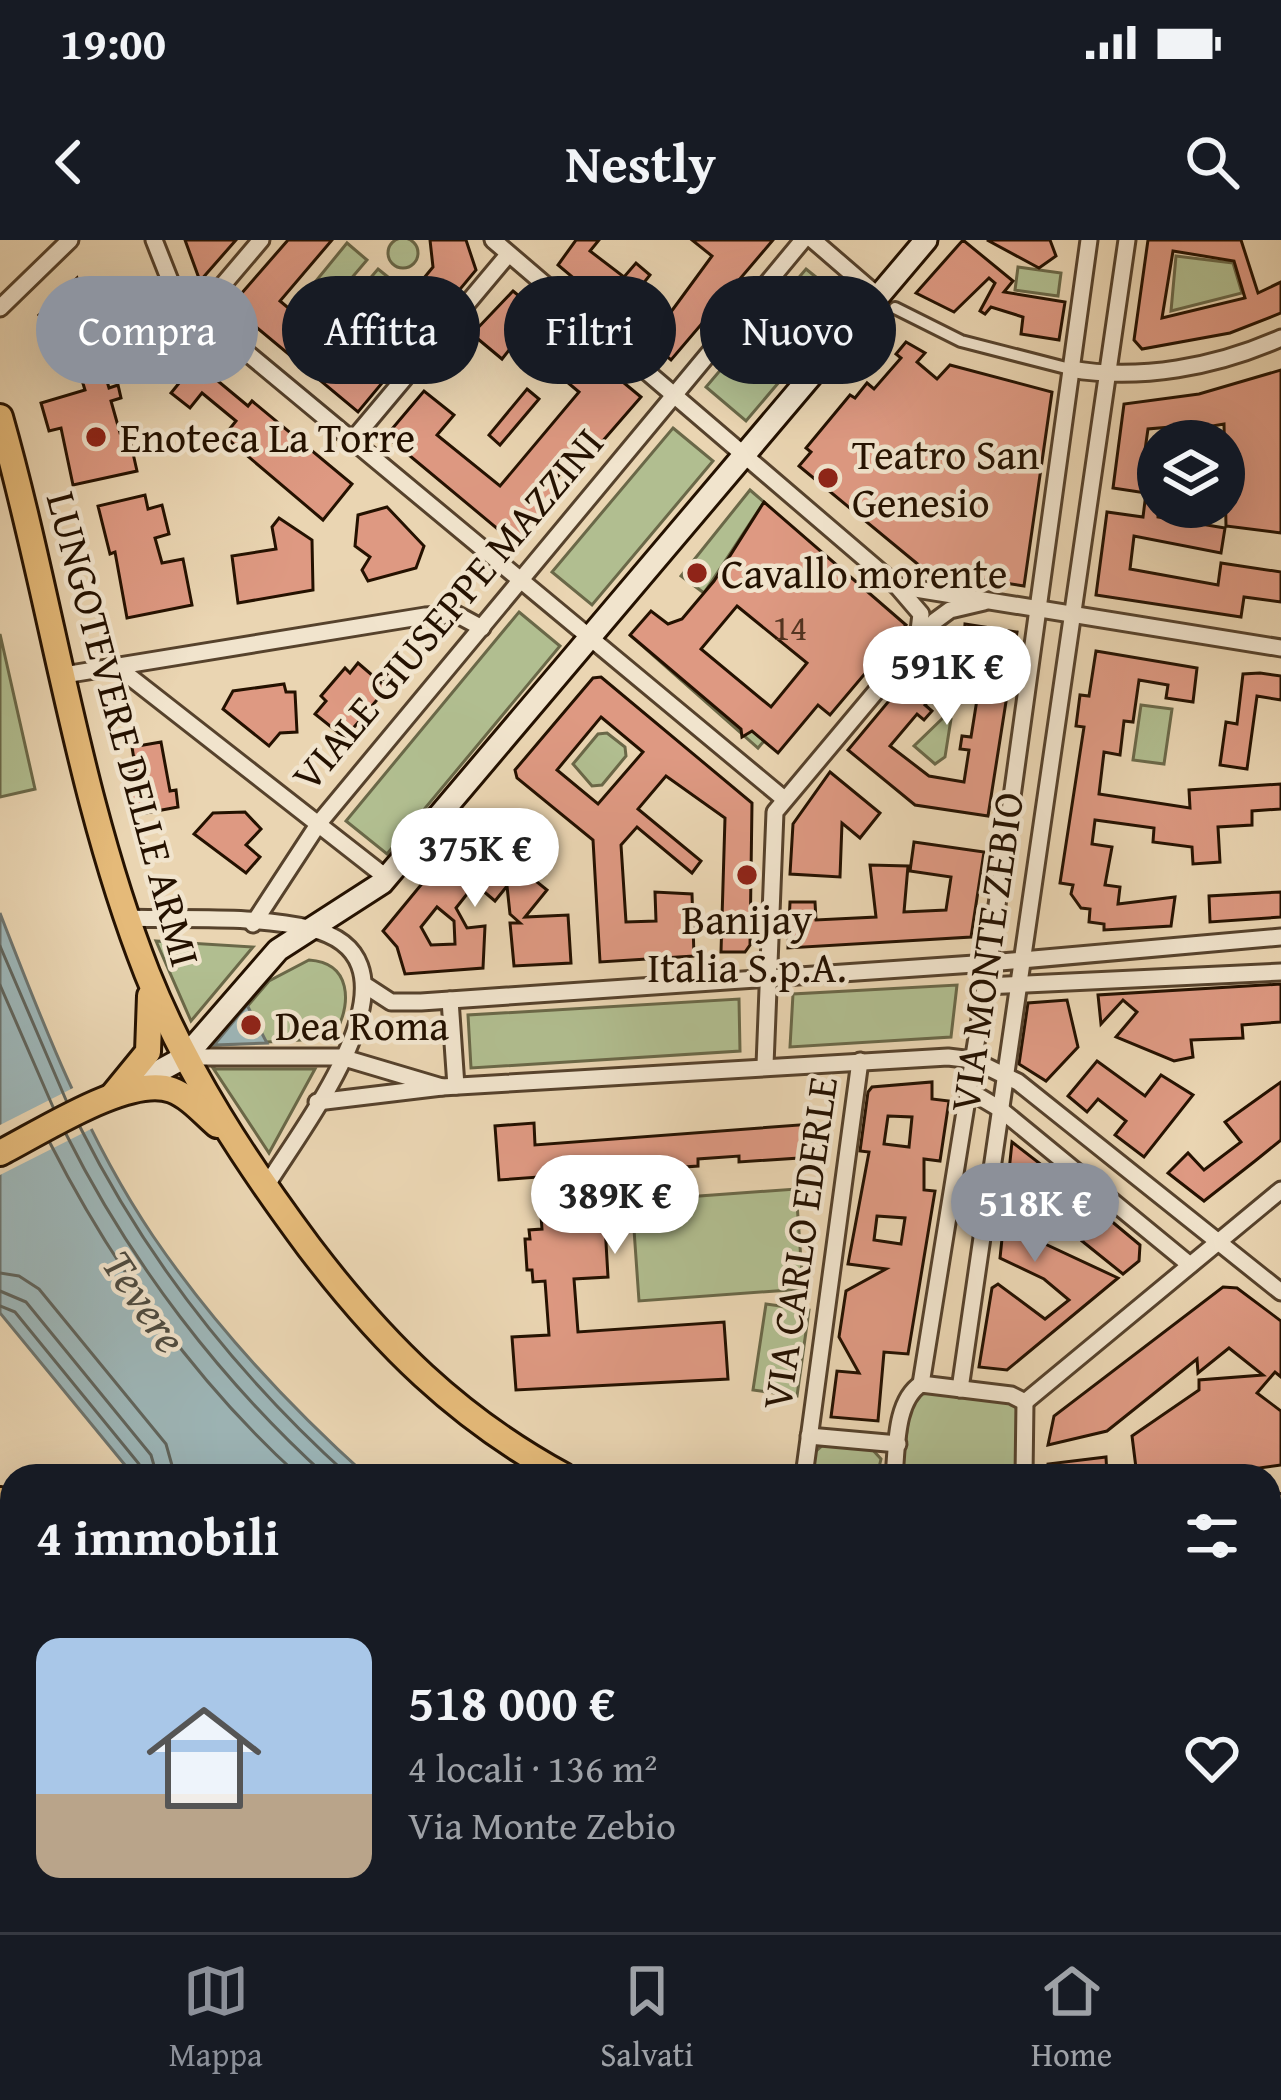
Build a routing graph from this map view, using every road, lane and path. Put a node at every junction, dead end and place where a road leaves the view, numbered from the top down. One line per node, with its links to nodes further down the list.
1 (70, 240): 16 (street)
2 (154, 240): 11 (street)
3 (261, 240): 12 (street)
4 (493, 240): 10 (street)
5 (803, 240): 22 (street, VIALE GIUSEPPE MAZZINI)
6 (813, 240): 13 (street)
7 (926, 240): 14 (main road)
8 (1089, 240): 19 (street, VIA MONTE ZEBIO)
9 (1127, 240): 20 (street, VIA MONTE ZEBIO)
10 (507, 256): 22 (street); 24 (street)
11 (169, 276)
12 (230, 276)
13 (856, 276)
14 (896, 288)
15 (896, 306): 19 (street)
16 (0, 308)
17 (1281, 338): 20 (street)
18 (258, 363): 24 (street)
19 (1070, 368): 20 (street); 29 (street, VIA MONTE ZEBIO)
20 (1108, 375): 30 (street, VIA MONTE ZEBIO)
21 (811, 384): 25 (main road)
22 (676, 395): 25 (street); 26 (street, VIALE GIUSEPPE MAZZINI)
23 (0, 417): 36 (main road, LUNGOTEVERE DELLE ARMI)
24 (351, 442): 26 (street)
25 (745, 455): 27 (street); 32 (main road)
26 (522, 581): 31 (street, VIALE GIUSEPPE MAZZINI); 32 (street)
27 (897, 586): 28 (street); 33 (street)
28 (984, 602): 29 (street); 33 (street)
29 (1037, 611): 30 (street); 45 (street, VIA MONTE ZEBIO)
30 (1072, 616): 34 (street); 44 (street, VIA MONTE ZEBIO)
31 (482, 628): 35 (street); 38 (street, VIALE GIUSEPPE MAZZINI)
32 (589, 638): 37 (street); 39 (main road)
33 (918, 639): 37 (street)
34 (1281, 648)
35 (116, 666): 36 (street); 38 (street)
36 (64, 675): 40 (main road, LUNGOTEVERE DELLE ARMI)
37 (783, 798): 48 (street)
38 (319, 823): 39 (street); 41 (street, VIALE GIUSEPPE MAZZINI)
39 (387, 878): 42 (main road)
40 (128, 918): 41 (street); 47 (main road, LUNGOTEVERE DELLE ARMI)
41 (253, 924): 42 (street)
42 (310, 928): 50 (street); 53 (main road)
43 (1281, 937): 44 (street)
44 (1022, 956): 45 (street); 51 (street, VIA MONTE ZEBIO)
45 (989, 963): 48 (street); 49 (street, VIA MONTE ZEBIO)
46 (1281, 972): 51 (street)
47 (148, 975): 53 (main road, LUNGOTEVERE DELLE ARMI); 61 (main road)
48 (765, 980): 52 (street); 57 (street)
49 (984, 986): 51 (street); 55 (street, VIA MONTE ZEBIO)
50 (368, 987): 52 (street); 54 (street)
51 (1017, 988): 58 (street, VIA MONTE ZEBIO)
52 (450, 1000): 59 (street)
53 (185, 1057): 54 (street); 61 (main road); 64 (main road, LUNGOTEVERE DELLE ARMI)
54 (341, 1057): 59 (street); 62 (street)
55 (973, 1060): 56 (street); 58 (street); 60 (street, VIA MONTE ZEBIO)
56 (860, 1061): 57 (street); 74 (street, VIA CARLO EDERLE)
57 (765, 1065): 59 (street)
58 (1004, 1072): 63 (street, VIA MONTE ZEBIO); 68 (street)
59 (449, 1087): 62 (street)
60 (968, 1090): 63 (street); 71 (street, VIA MONTE ZEBIO)
61 (112, 1096): 64 (main road); 65 (main road)
62 (316, 1102): 66 (street)
63 (1000, 1109): 69 (street); 72 (street, VIA MONTE ZEBIO)
64 (233, 1138): 66 (main road, LUNGOTEVERE DELLE ARMI)
65 (0, 1153)
66 (265, 1188): 76 (main road, LUNGOTEVERE DELLE ARMI)
67 (1281, 1190): 68 (street)
68 (1219, 1240): 69 (street); 70 (street)
69 (1190, 1265): 73 (street)
70 (1281, 1292)
71 (921, 1384): 72 (street); 75 (street, VIA MONTE ZEBIO)
72 (960, 1389): 73 (street)
73 (1025, 1402): 79 (street)
74 (809, 1436): 75 (street); 77 (street, VIA CARLO EDERLE)
75 (898, 1444): 78 (street, VIA MONTE ZEBIO)
76 (544, 1464)
77 (806, 1464)
78 (896, 1464)
79 (1024, 1464)

